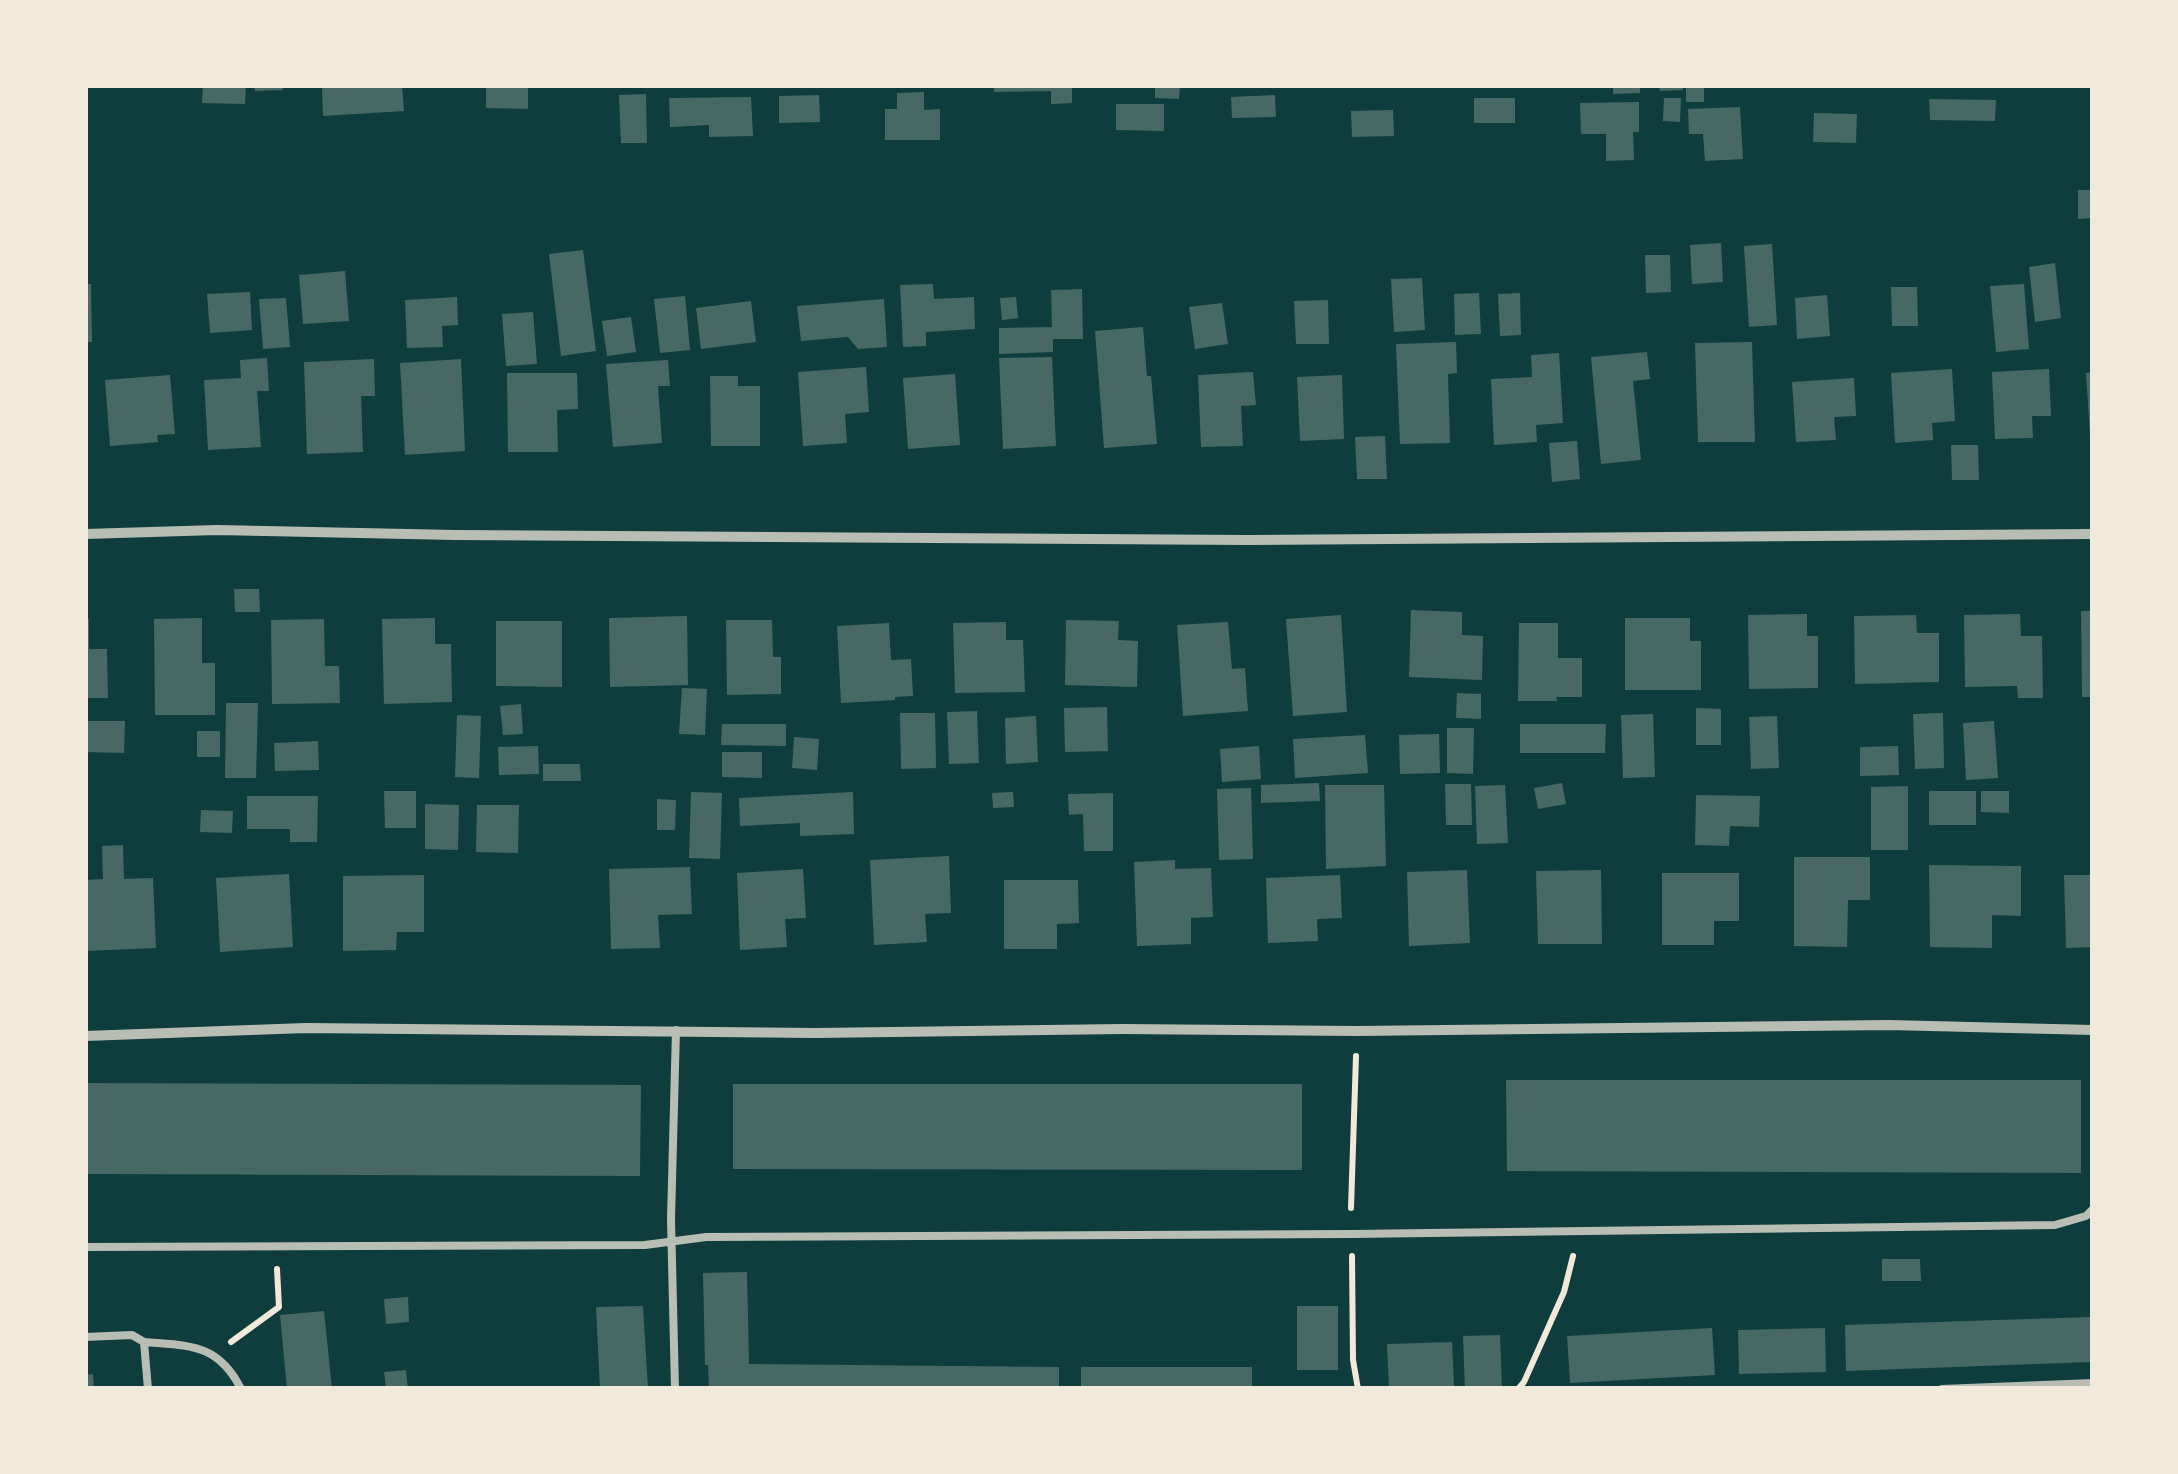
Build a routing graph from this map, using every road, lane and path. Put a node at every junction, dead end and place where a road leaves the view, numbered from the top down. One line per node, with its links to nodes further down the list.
1 (85, 534): 2 (street)
2 (2093, 534)
3 (676, 1030): 4 (street); 5 (street); 8 (lane)
4 (2093, 1030)
5 (85, 1036)
6 (2093, 1209): 7 (lane)
7 (1579, 1231): 8 (lane); 18 (path)
8 (671, 1241): 10 (lane); 17 (lane)
9 (85, 1247): 10 (lane)
10 (276, 1247): 13 (path)
11 (85, 1337): 12 (lane)
12 (144, 1342): 13 (lane); 15 (lane)
13 (214, 1354): 16 (lane)
14 (2093, 1383): 19 (lane)
15 (148, 1389)
16 (241, 1389)
17 (675, 1389)
18 (1518, 1389)
19 (1942, 1389)

